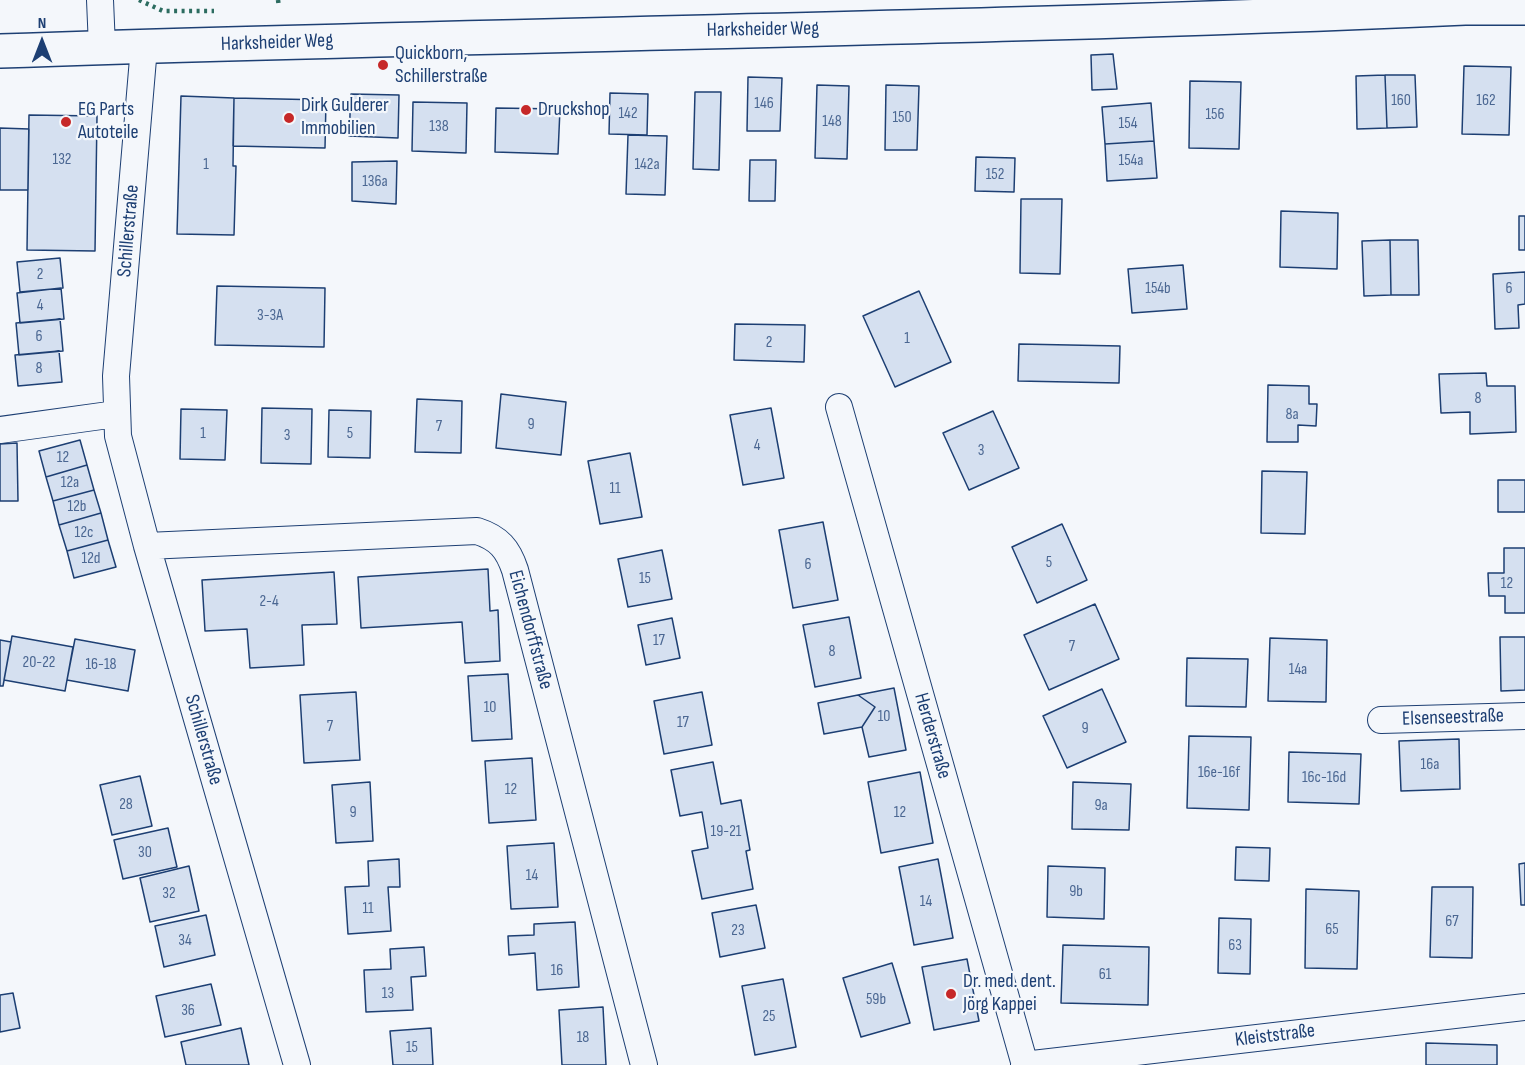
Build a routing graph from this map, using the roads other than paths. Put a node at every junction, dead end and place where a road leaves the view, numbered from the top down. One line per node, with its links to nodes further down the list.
1 (100, 0): 3 (street)
2 (1525, 8): 4 (main road, Harksheider Weg)
3 (102, 47): 4 (main road, Harksheider Weg); 5 (main road, Harksheider Weg)
4 (144, 47): 7 (street, Schillerstraße)
5 (0, 51)
6 (839, 407): 15 (street, Herderstraße)
7 (116, 414): 8 (street); 9 (street, Schillerstraße)
8 (0, 430)
9 (147, 546): 13 (street, Schillerstraße); 14 (street, Eichendorffstraße)
10 (1525, 716): 11 (street, Elsenseestraße)
11 (1381, 720)
12 (1525, 1007): 15 (street, Kleiststraße)
13 (297, 1065)
14 (644, 1065)
15 (1025, 1065)

